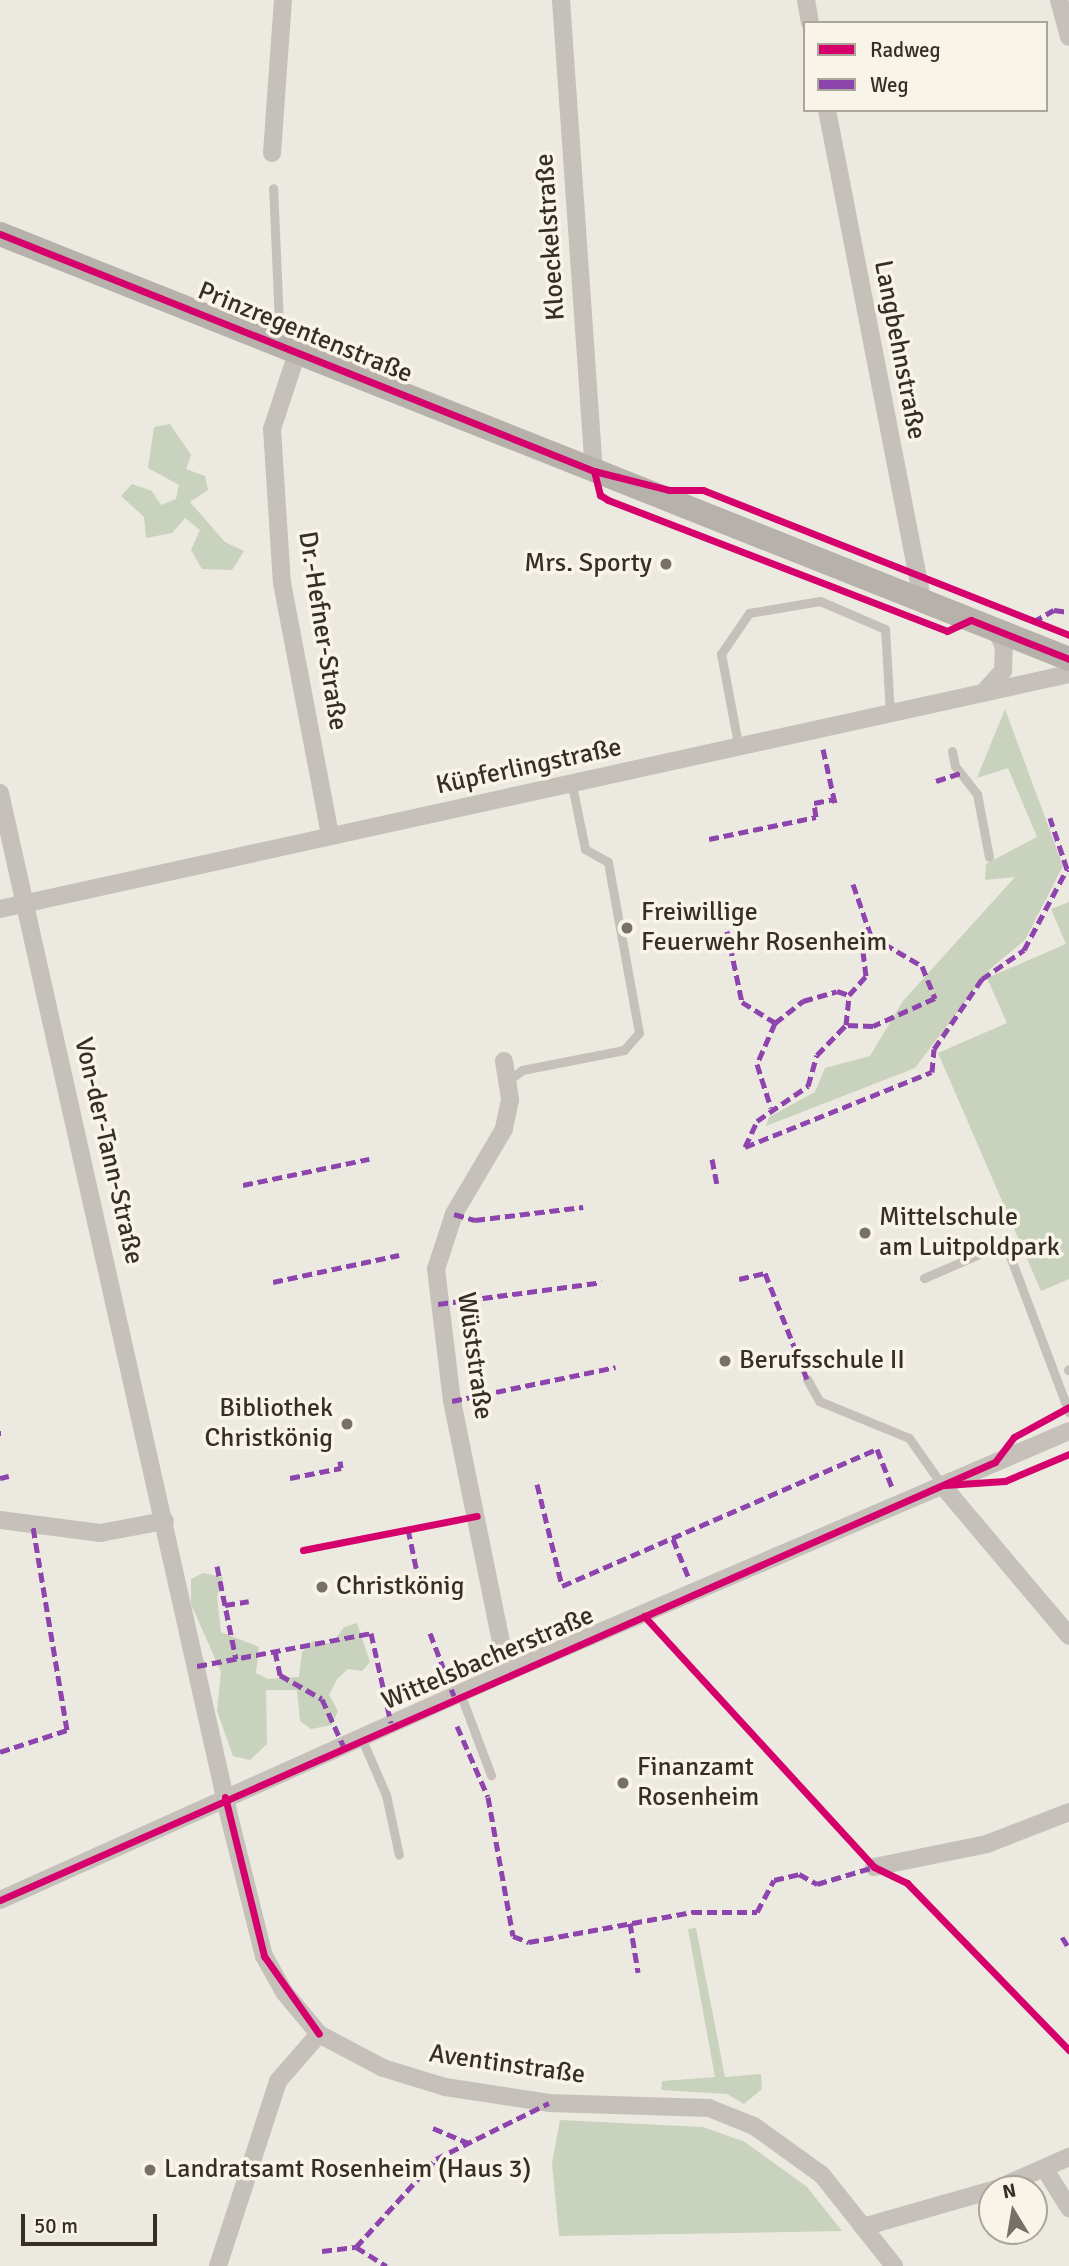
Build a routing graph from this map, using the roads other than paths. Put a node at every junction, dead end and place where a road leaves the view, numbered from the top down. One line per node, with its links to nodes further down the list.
1 (283, 0): 8 (street)
2 (561, 0): 13 (street, Kloeckelstraße)
3 (806, 0): 5 (street)
4 (1059, 0): 6 (street)
5 (810, 21)
6 (1069, 37)
7 (827, 112): 14 (street, Langbehnstraße)
8 (272, 153)
9 (273, 188): 11 (lane)
10 (0, 234): 11 (main road, Prinzregentenstraße)
11 (272, 343): 12 (main road, Prinzregentenstraße)
12 (297, 353): 13 (main road, Prinzregentenstraße); 24 (street, Dr.-Hefner-Straße)
13 (594, 471): 14 (main road, Prinzregentenstraße)
14 (922, 600): 15 (main road, Prinzregentenstraße)
15 (996, 629): 16 (main road, Prinzregentenstraße); 18 (street)
16 (1069, 659)
17 (1069, 674): 18 (street, Küpferlingstraße)
18 (983, 693): 19 (street, Küpferlingstraße)
19 (890, 714): 20 (street, Küpferlingstraße); 20 (lane)
20 (738, 749): 22 (street, Küpferlingstraße)
21 (951, 751): 25 (lane)
22 (572, 785): 24 (street, Küpferlingstraße); 29 (lane)
23 (0, 793): 26 (street, Von-der-Tann-Straße)
24 (330, 835): 26 (street, Küpferlingstraße)
25 (989, 857)
26 (23, 904): 27 (street, Küpferlingstraße); 36 (street, Von-der-Tann-Straße)
27 (0, 909)
28 (504, 1060): 29 (street, Wüststraße)
29 (508, 1081): 38 (street, Wüststraße)
30 (924, 1278): 32 (lane)
31 (807, 1378): 34 (lane)
32 (1069, 1412)
33 (1069, 1431): 34 (street, Wittelsbacherstraße)
34 (942, 1485): 37 (street); 38 (street, Wittelsbacherstraße)
35 (0, 1520): 36 (street)
36 (165, 1521): 42 (street, Von-der-Tann-Straße)
37 (1069, 1636)
38 (507, 1672): 39 (street, Wittelsbacherstraße)
39 (460, 1693): 40 (street, Wittelsbacherstraße); 41 (lane)
40 (361, 1737): 42 (street, Wittelsbacherstraße); 44 (lane)
41 (491, 1775)
42 (225, 1797): 46 (street, Wittelsbacherstraße); 47 (street, Aventinstraße)
43 (1069, 1812): 45 (street)
44 (399, 1855)
45 (874, 1867)
46 (0, 1900)
47 (319, 2034): 53 (street, Aventinstraße); 54 (street)
48 (1069, 2157): 49 (street)
49 (1046, 2171): 50 (street); 52 (street)
50 (1035, 2175)
51 (978, 2195): 53 (street)
52 (1069, 2208)
53 (863, 2227): 55 (street, Aventinstraße)
54 (218, 2266)
55 (894, 2266)

